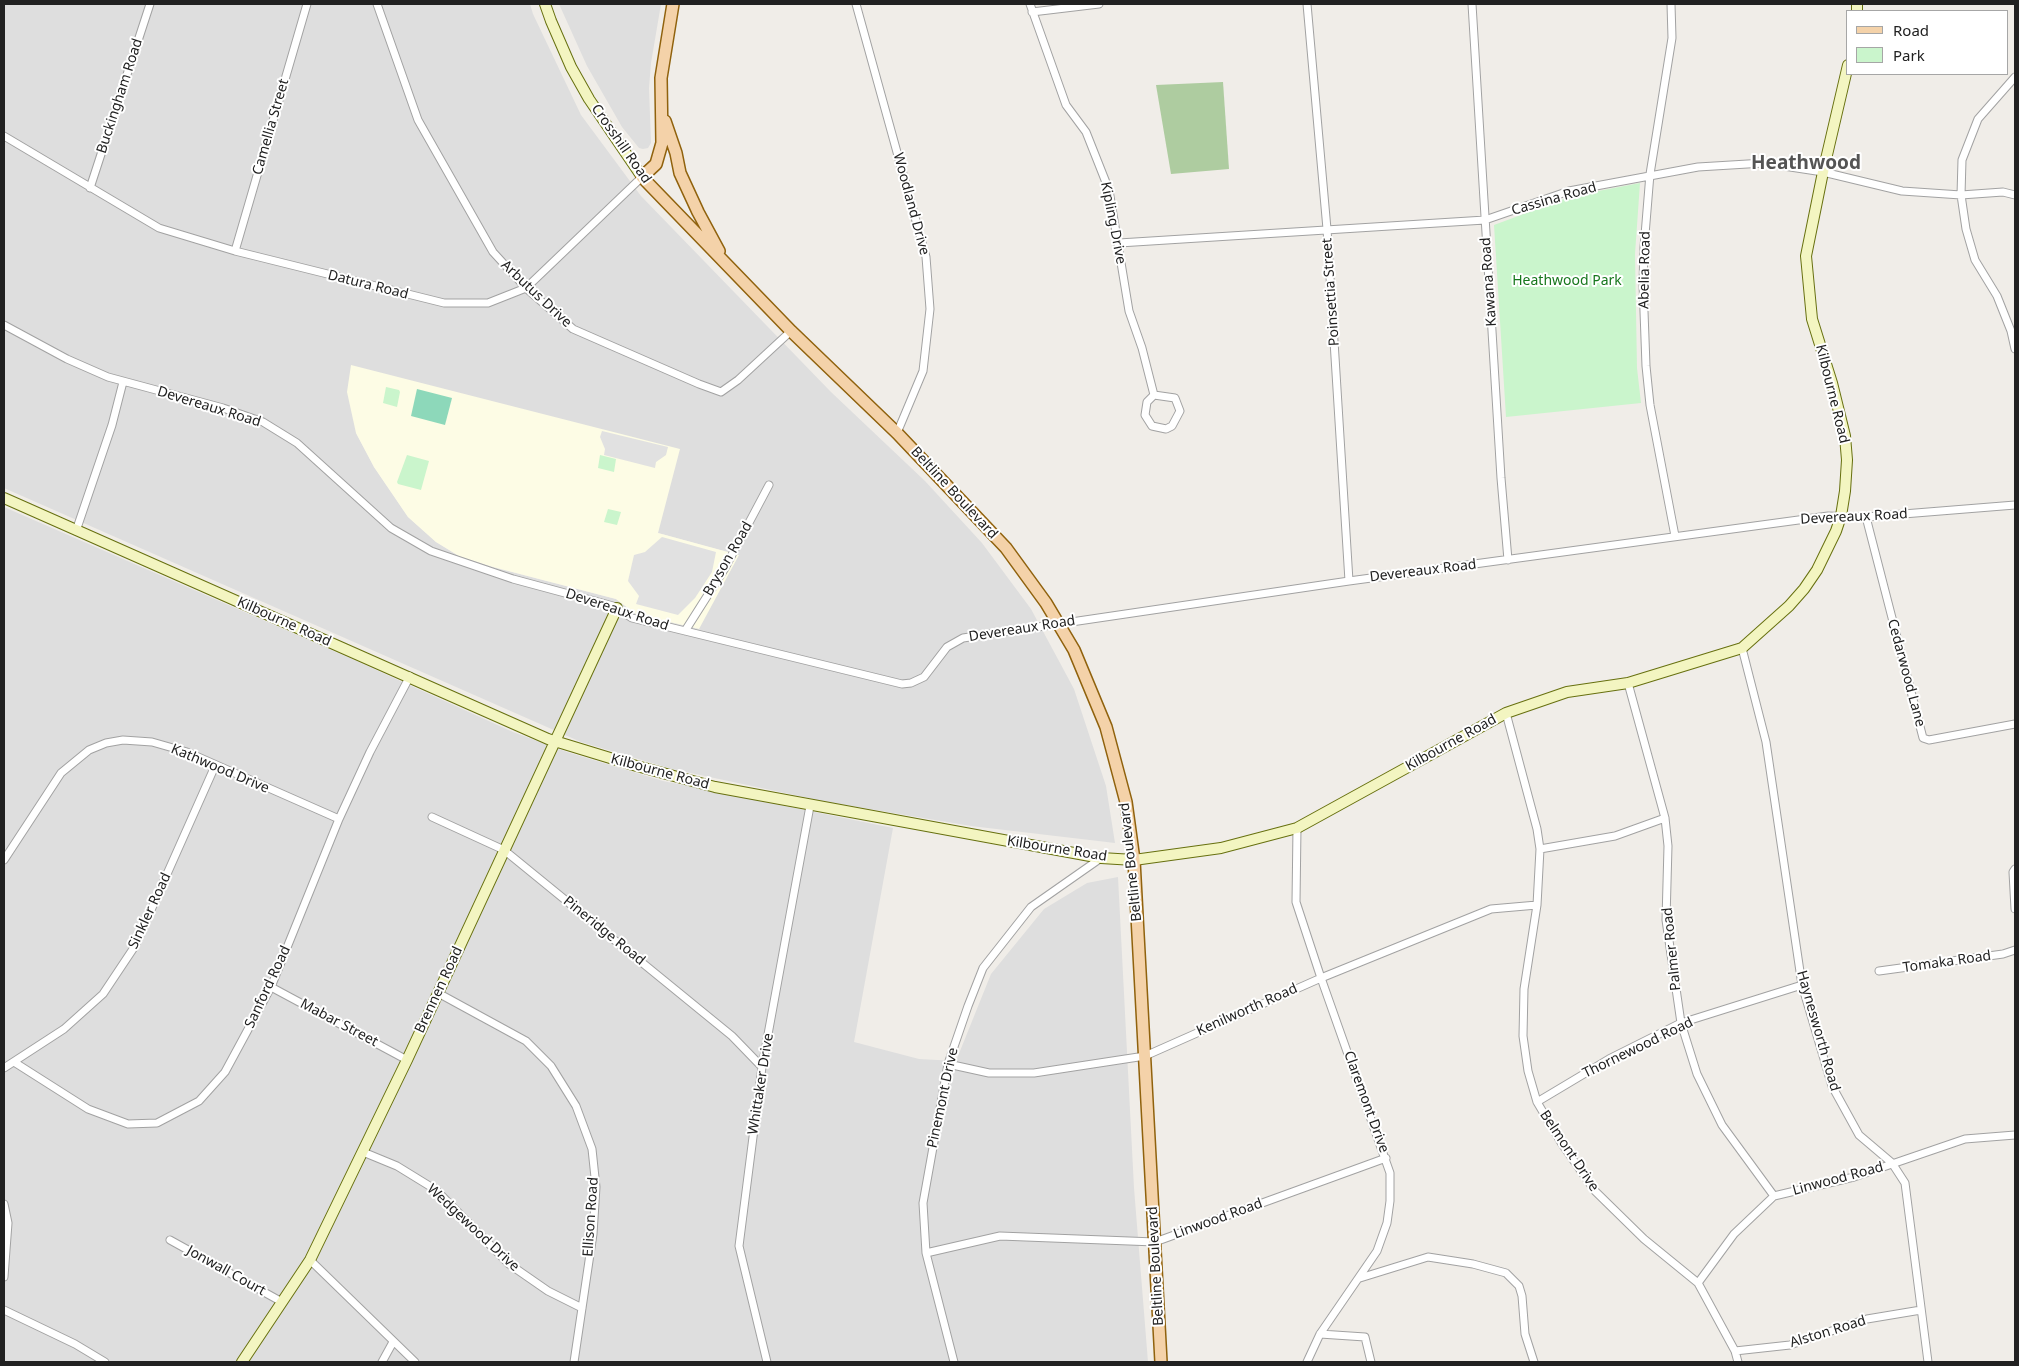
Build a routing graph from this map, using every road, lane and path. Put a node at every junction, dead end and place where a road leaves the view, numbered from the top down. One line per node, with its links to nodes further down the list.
1 (150, 4): 20 (street, Buckingham Road)
2 (307, 4): 26 (street, Camellia Street)
3 (377, 4): 28 (street, Arbutus Drive)
4 (545, 4): 19 (street, Crosshill Road)
5 (673, 4): 15 (main road)
6 (856, 4): 34 (street, Woodland Drive)
7 (1030, 4): 12 (street, Kipling Drive)
8 (1099, 4): 12 (street)
9 (1308, 4): 24 (street, Poinsettia Street)
10 (1472, 4): 23 (street, Kawana Road)
11 (1672, 4): 18 (street, Abelia Road)
12 (1032, 12): 25 (street, Kipling Drive)
13 (1846, 74): 17 (street, Kilbourne Road)
14 (2015, 77): 21 (street)
15 (661, 110): 19 (main road, Datura Road); 27 (main road)
16 (4, 136): 20 (street, Datura Road)
17 (1823, 172): 18 (street, Cassina Road); 21 (street, Cassina Road); 38 (street, Kilbourne Road)
18 (1650, 174): 23 (street, Cassina Road); 41 (street, Abelia Road)
19 (642, 178): 27 (main road, Crosshill Road); 28 (street, Datura Road)
20 (90, 188): 26 (street, Datura Road)
21 (1961, 195): 22 (street, Cassina Road); 31 (street)
22 (2015, 195)
23 (1485, 220): 24 (street, Cassina Road); 42 (street, Kawana Road)
24 (1327, 229): 25 (street, Cassina Road); 43 (street, Poinsettia Street)
25 (1119, 243): 33 (street, Kipling Drive)
26 (236, 251): 28 (street, Datura Road)
27 (726, 265): 30 (main road, Beltline Boulevard)
28 (526, 288): 30 (street, Arbutus Drive)
29 (4, 325): 32 (street, Devereaux Road)
30 (791, 331): 34 (main road, Beltline Boulevard)
31 (2015, 349)
32 (123, 382): 40 (street); 44 (street, Devereaux Road)
33 (1154, 395): 33 (street)
34 (897, 433): 45 (main road, Beltline Boulevard)
35 (770, 485): 46 (street, Bryson Road)
36 (4, 498): 40 (street, Kilbourne Road)
37 (2015, 505): 39 (street, Devereaux Road)
38 (1841, 516): 39 (street, Devereaux Road); 41 (street, Devereaux Road); 47 (street, Kilbourne Road)
39 (1866, 517): 51 (street, Cedarwood Lane)
40 (76, 530): 48 (street, Kilbourne Road)
41 (1675, 536): 42 (street, Devereaux Road)
42 (1508, 560): 43 (street, Devereaux Road)
43 (1349, 581): 45 (street, Devereaux Road)
44 (617, 608): 46 (street, Devereaux Road); 52 (street, Brennen Road)
45 (1059, 624): 46 (street, Devereaux Road); 63 (main road, Beltline Boulevard)
46 (685, 631)
47 (1742, 648): 49 (street, Kilbourne Road); 70 (street, Haynesworth Road)
48 (410, 676): 52 (street, Kilbourne Road); 57 (street, Sanford Road)
49 (1628, 682): 50 (street, Kilbourne Road); 56 (street, Palmer Road)
50 (1506, 713): 58 (street, Kilbourne Road); 59 (street, Belmont Drive)
51 (2015, 724)
52 (555, 741): 54 (street, Kilbourne Road); 60 (street, Brennen Road)
53 (215, 766): 57 (street, Kathwood Drive); 62 (street, Kathwood Drive); 76 (street, Sinkler Road)
54 (810, 806): 61 (street, Kilbourne Road); 78 (street, Whittaker Drive)
55 (432, 817): 60 (street, Pineridge Road)
56 (1665, 818): 59 (street); 73 (street, Palmer Road)
57 (339, 819): 71 (street, Sanford Road)
58 (1297, 828): 63 (street, Kilbourne Road); 69 (street, Claremont Drive)
59 (1540, 849): 65 (street, Belmont Drive)
60 (504, 850): 72 (street, Brennen Road); 78 (street, Pineridge Road)
61 (1101, 858): 63 (street, Kilbourne Road); 77 (street, Pinemont Drive)
62 (4, 860)
63 (1134, 860): 74 (main road, Beltline Boulevard)
64 (2015, 868): 66 (street)
65 (1537, 905): 69 (street, Kenilworth Road); 80 (street, Belmont Drive)
66 (2015, 909)
67 (2015, 950): 68 (street, Tomaka Road)
68 (1879, 972)
69 (1321, 978): 74 (street, Kenilworth Road); 83 (street, Claremont Drive)
70 (1802, 985): 73 (street, Thornewood Road); 84 (street, Haynesworth Road)
71 (271, 987): 75 (street, Mabar Street); 76 (street, Sanford Road)
72 (438, 993): 75 (street, Brennen Road); 95 (street, Ellison Road)
73 (1681, 1024): 80 (street, Thornewood Road); 85 (street, Palmer Road)
74 (1145, 1056): 77 (street, Kenilworth Road); 88 (main road, Beltline Boulevard)
75 (407, 1060): 82 (street, Brennen Road)
76 (14, 1062): 79 (street, Sinkler Road)
77 (948, 1064): 89 (street, Pinemont Drive)
78 (762, 1067): 106 (street, Whittaker Drive)
79 (4, 1068)
80 (1537, 1102): 93 (street, Belmont Drive)
81 (2015, 1135): 84 (street, Linwood Road)
82 (363, 1152): 90 (street, Brennen Road); 95 (street, Wedgewood Drive)
83 (1386, 1158): 88 (street, Linwood Road); 92 (street, Claremont Drive)
84 (1892, 1163): 85 (street, Linwood Road); 97 (street, Haynesworth Road)
85 (1774, 1196): 93 (street, Linwood Road)
86 (4, 1204): 91 (street)
87 (170, 1240): 94 (street, Jonwall Court)
88 (1155, 1242): 89 (street, Linwood Road); 108 (main road, Beltline Boulevard)
89 (926, 1253): 107 (street, Pinemont Drive)
90 (310, 1260): 94 (street, Brennen Road); 99 (street)
91 (4, 1277)
92 (1359, 1278): 98 (street, Claremont Drive); 111 (street)
93 (1698, 1283): 100 (street, Belmont Drive)
94 (282, 1302): 102 (street, Brennen Road)
95 (582, 1308): 105 (street, Ellison Road)
96 (4, 1310): 101 (street)
97 (1921, 1310): 100 (street, Alston Road); 113 (street, Haynesworth Road)
98 (1320, 1334): 109 (street, Claremont Drive); 110 (street)
99 (394, 1342): 103 (street); 104 (street)
100 (1735, 1351): 112 (street, Belmont Drive)
101 (105, 1362)
102 (242, 1362)
103 (382, 1362)
104 (415, 1362)
105 (574, 1362)
106 (767, 1362)
107 (954, 1362)
108 (1161, 1362)
109 (1307, 1362)
110 (1371, 1362)
111 (1534, 1362)
112 (1738, 1362)
113 (1928, 1362)

